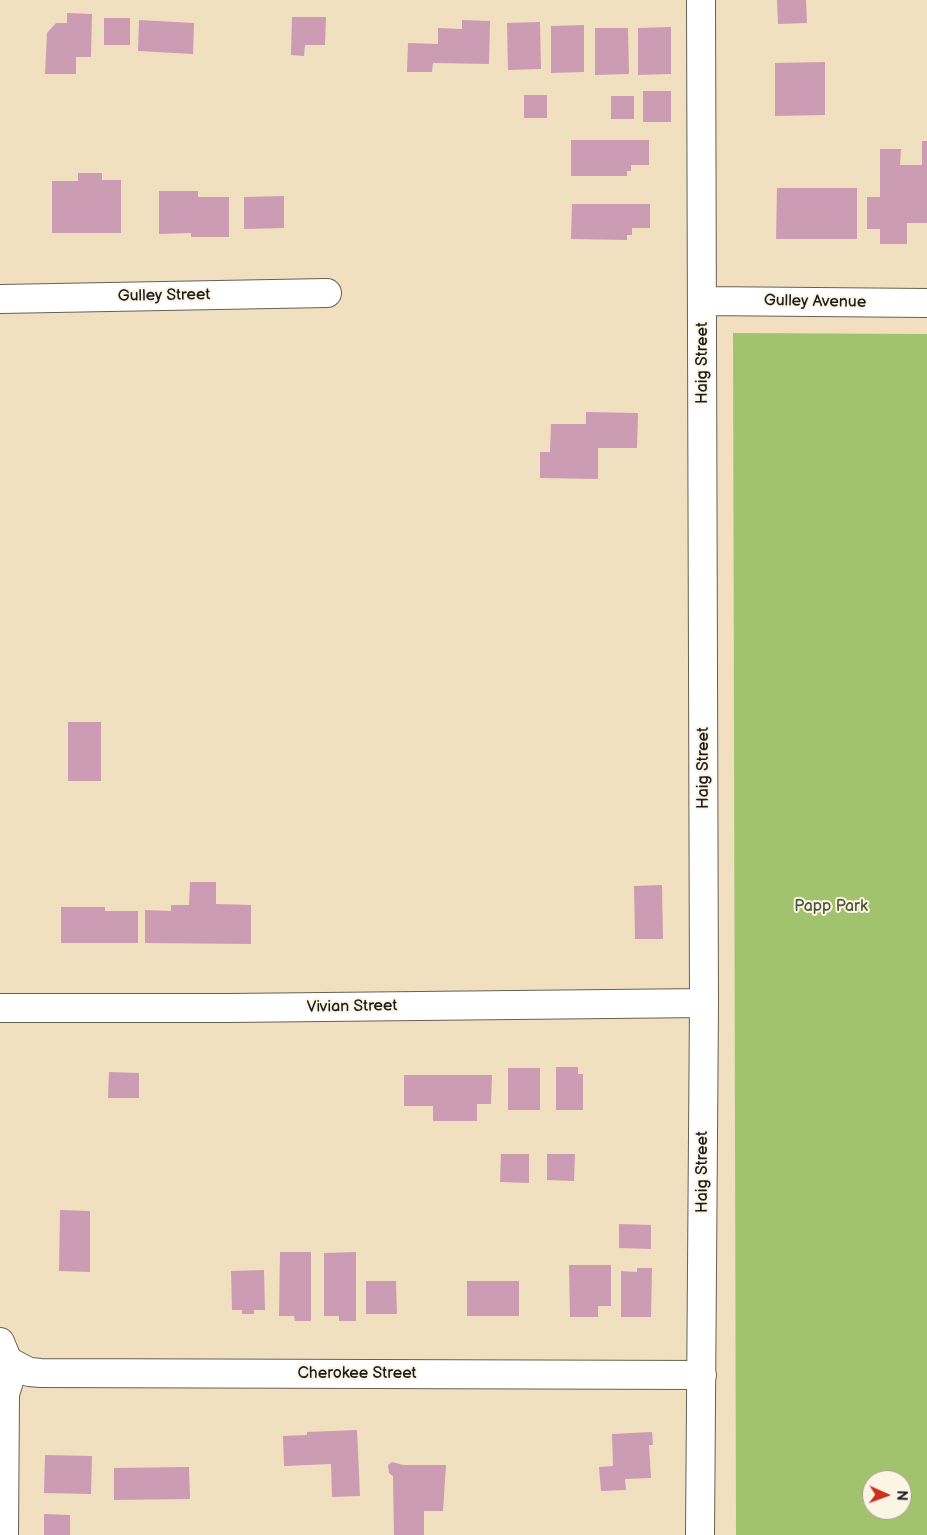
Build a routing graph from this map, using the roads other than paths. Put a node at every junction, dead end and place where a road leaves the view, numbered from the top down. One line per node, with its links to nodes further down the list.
1 (701, 0): 4 (street, Haig Street)
2 (327, 293): 3 (street, Gulley Street)
3 (0, 300)
4 (703, 301): 5 (street, Gulley Avenue); 6 (street, Haig Street)
5 (927, 303)
6 (704, 1003): 7 (street, Vivian Street); 9 (street, Haig Street)
7 (0, 1008)
8 (0, 1342): 10 (street)
9 (702, 1375): 10 (street, Cherokee Street); 12 (street, Haig Street)
10 (7, 1380): 11 (street)
11 (4, 1533)
12 (700, 1535)

